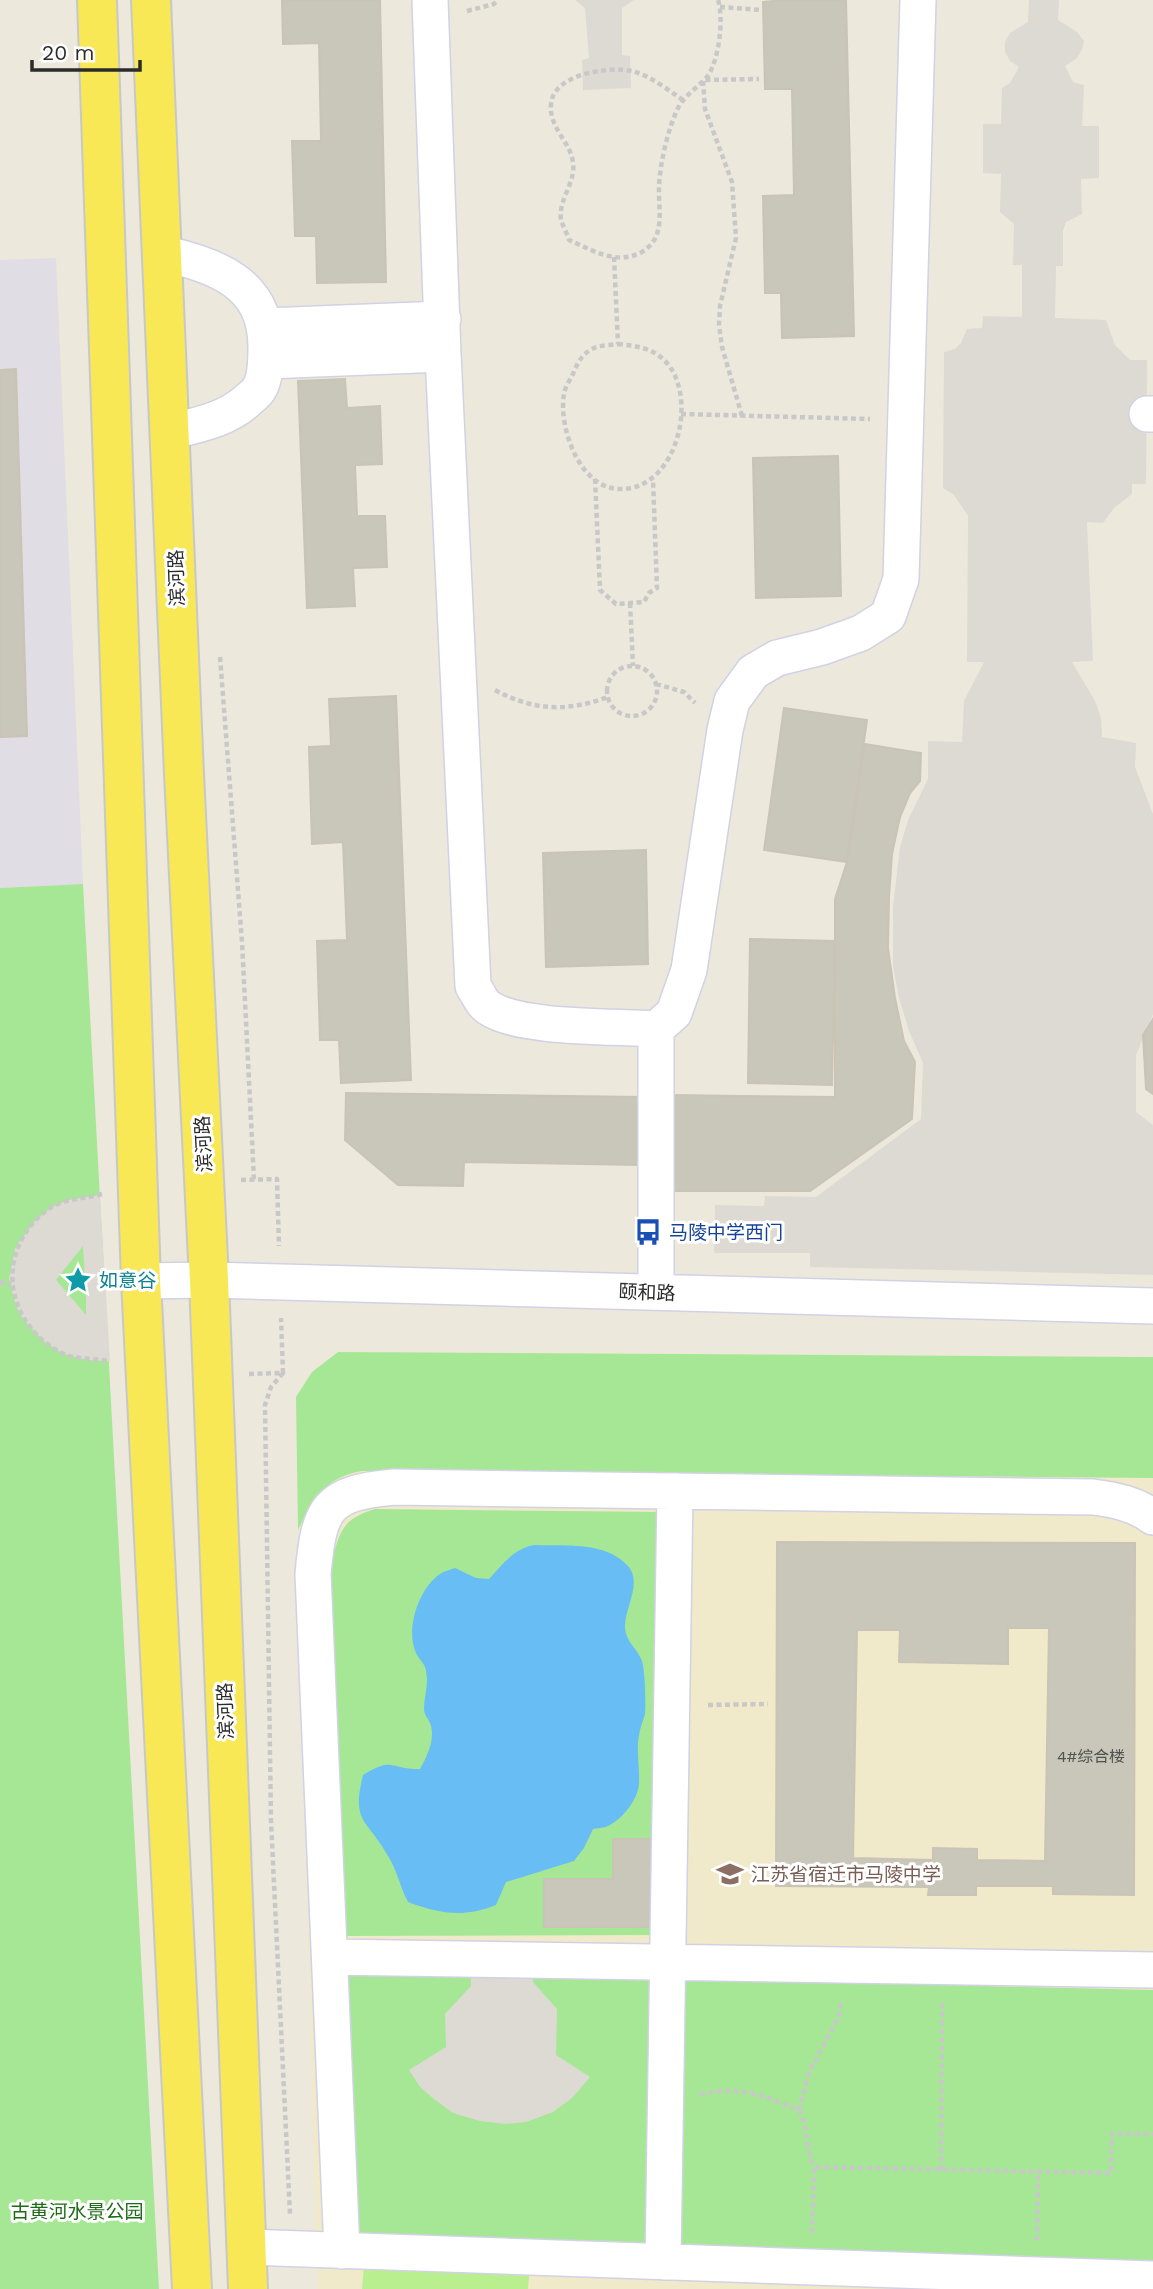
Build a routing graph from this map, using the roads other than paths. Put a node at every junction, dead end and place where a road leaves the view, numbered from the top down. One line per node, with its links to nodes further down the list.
1 (97, 0): 13 (main road)
2 (151, 0): 5 (main road, 滨河路)
3 (430, 0): 6 (street)
4 (918, 0): 11 (street)
5 (162, 253): 7 (street); 10 (main road, 滨河路)
6 (443, 319): 7 (street); 8 (street)
7 (266, 326): 9 (street)
8 (443, 354): 9 (street); 11 (street)
9 (266, 361): 10 (street)
10 (169, 432): 12 (main road, 滨河路)
11 (656, 1029): 14 (street)
12 (209, 1280): 13 (street, 颐和路); 14 (street, 颐和路); 22 (main road, 滨河路)
13 (141, 1281): 28 (main road)
14 (656, 1293): 15 (street, 颐和路)
15 (1153, 1306)
16 (675, 1491): 17 (street); 19 (street); 20 (street)
17 (1153, 1517)
18 (1153, 1951): 21 (street)
19 (330, 1957): 20 (street); 23 (street)
20 (668, 1962): 21 (street); 24 (street)
21 (1153, 1970)
22 (246, 2248): 23 (street); 29 (main road, 滨河路)
23 (342, 2251): 25 (street)
24 (663, 2262): 25 (street); 27 (street)
25 (554, 2273)
26 (1153, 2279): 27 (street)
27 (873, 2280)
28 (192, 2289)
29 (248, 2289)

